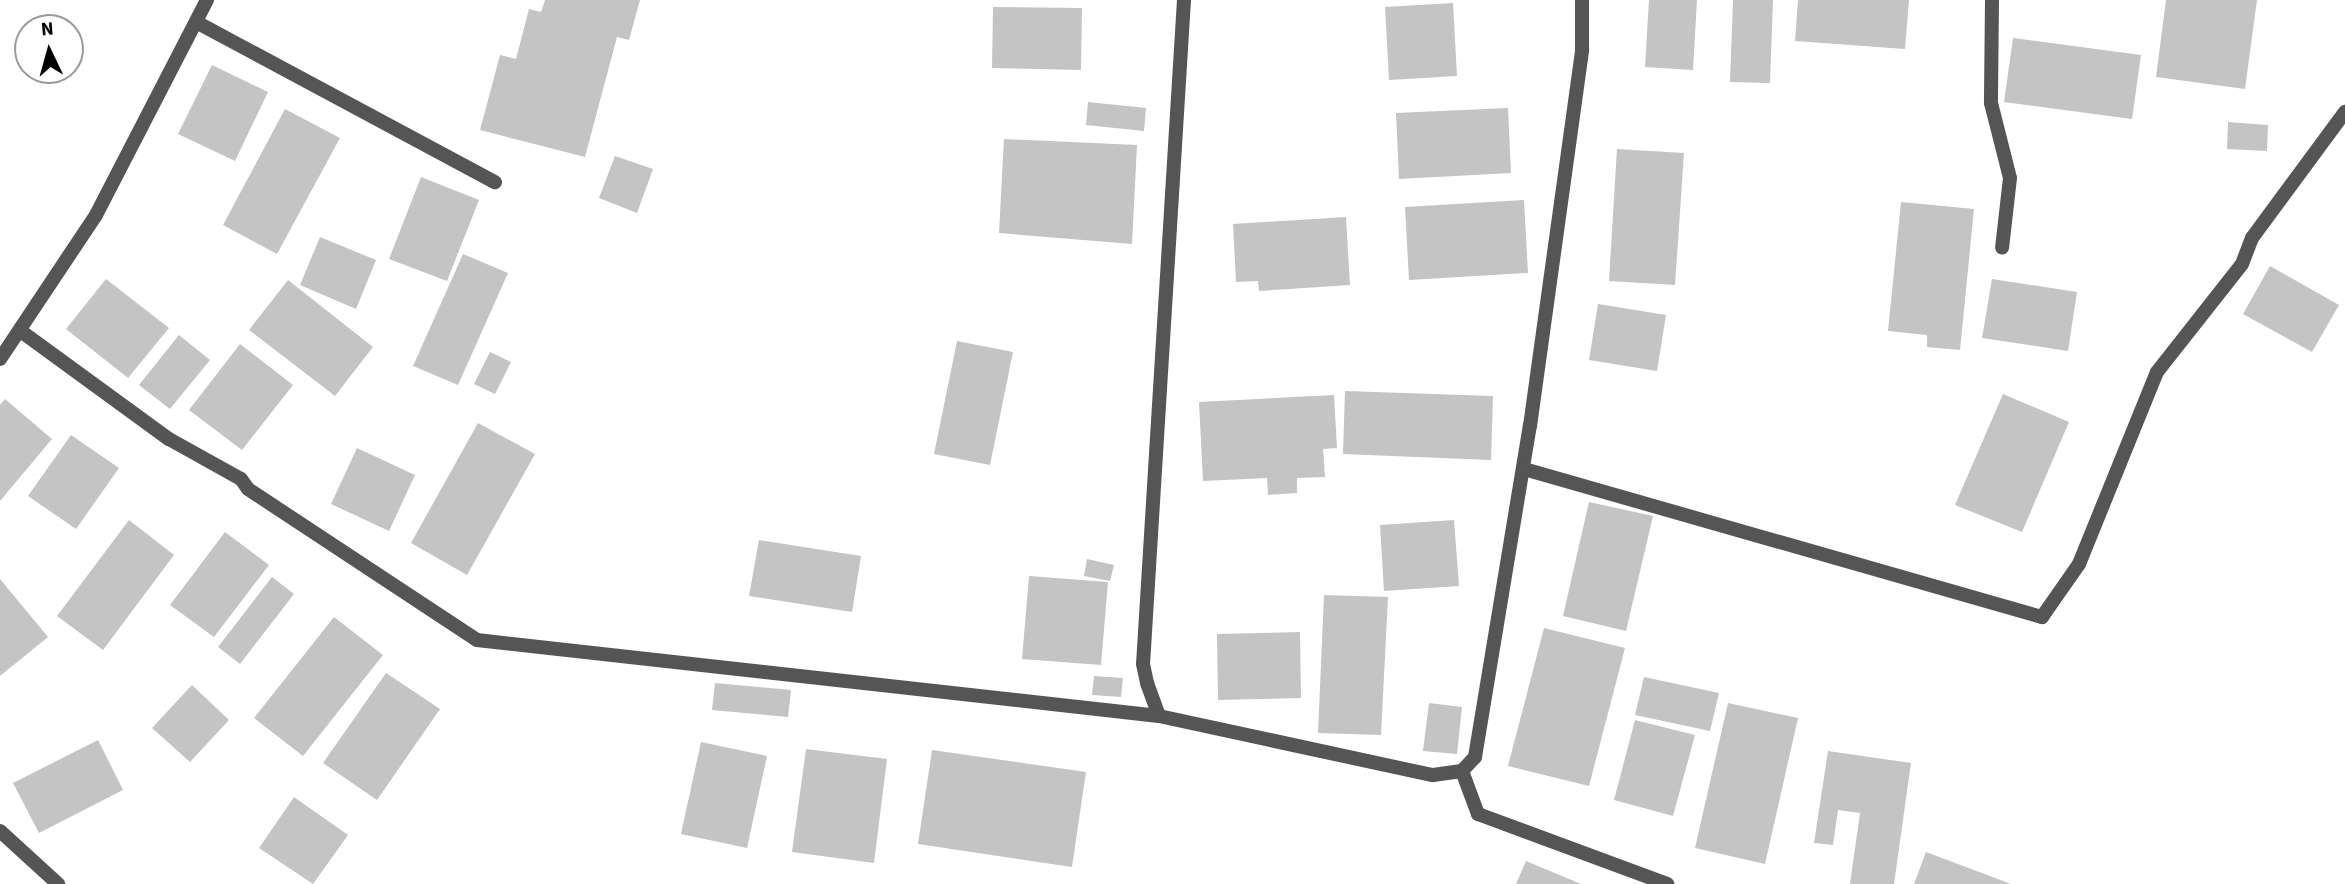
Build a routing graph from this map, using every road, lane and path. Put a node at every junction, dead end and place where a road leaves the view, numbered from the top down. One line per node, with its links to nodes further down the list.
1 (207, 0): 5 (street)
2 (1184, 0): 12 (street)
3 (1582, 0): 11 (street)
4 (1992, 0): 8 (street)
5 (198, 23): 7 (street); 9 (street)
6 (2345, 112): 11 (street)
7 (495, 182)
8 (2002, 248)
9 (22, 332): 10 (street); 12 (street)
10 (0, 359)
11 (1524, 469): 13 (street)
12 (1159, 716): 13 (street)
13 (1462, 771): 16 (street)
14 (0, 831): 15 (street)
15 (58, 884)
16 (1667, 884)

